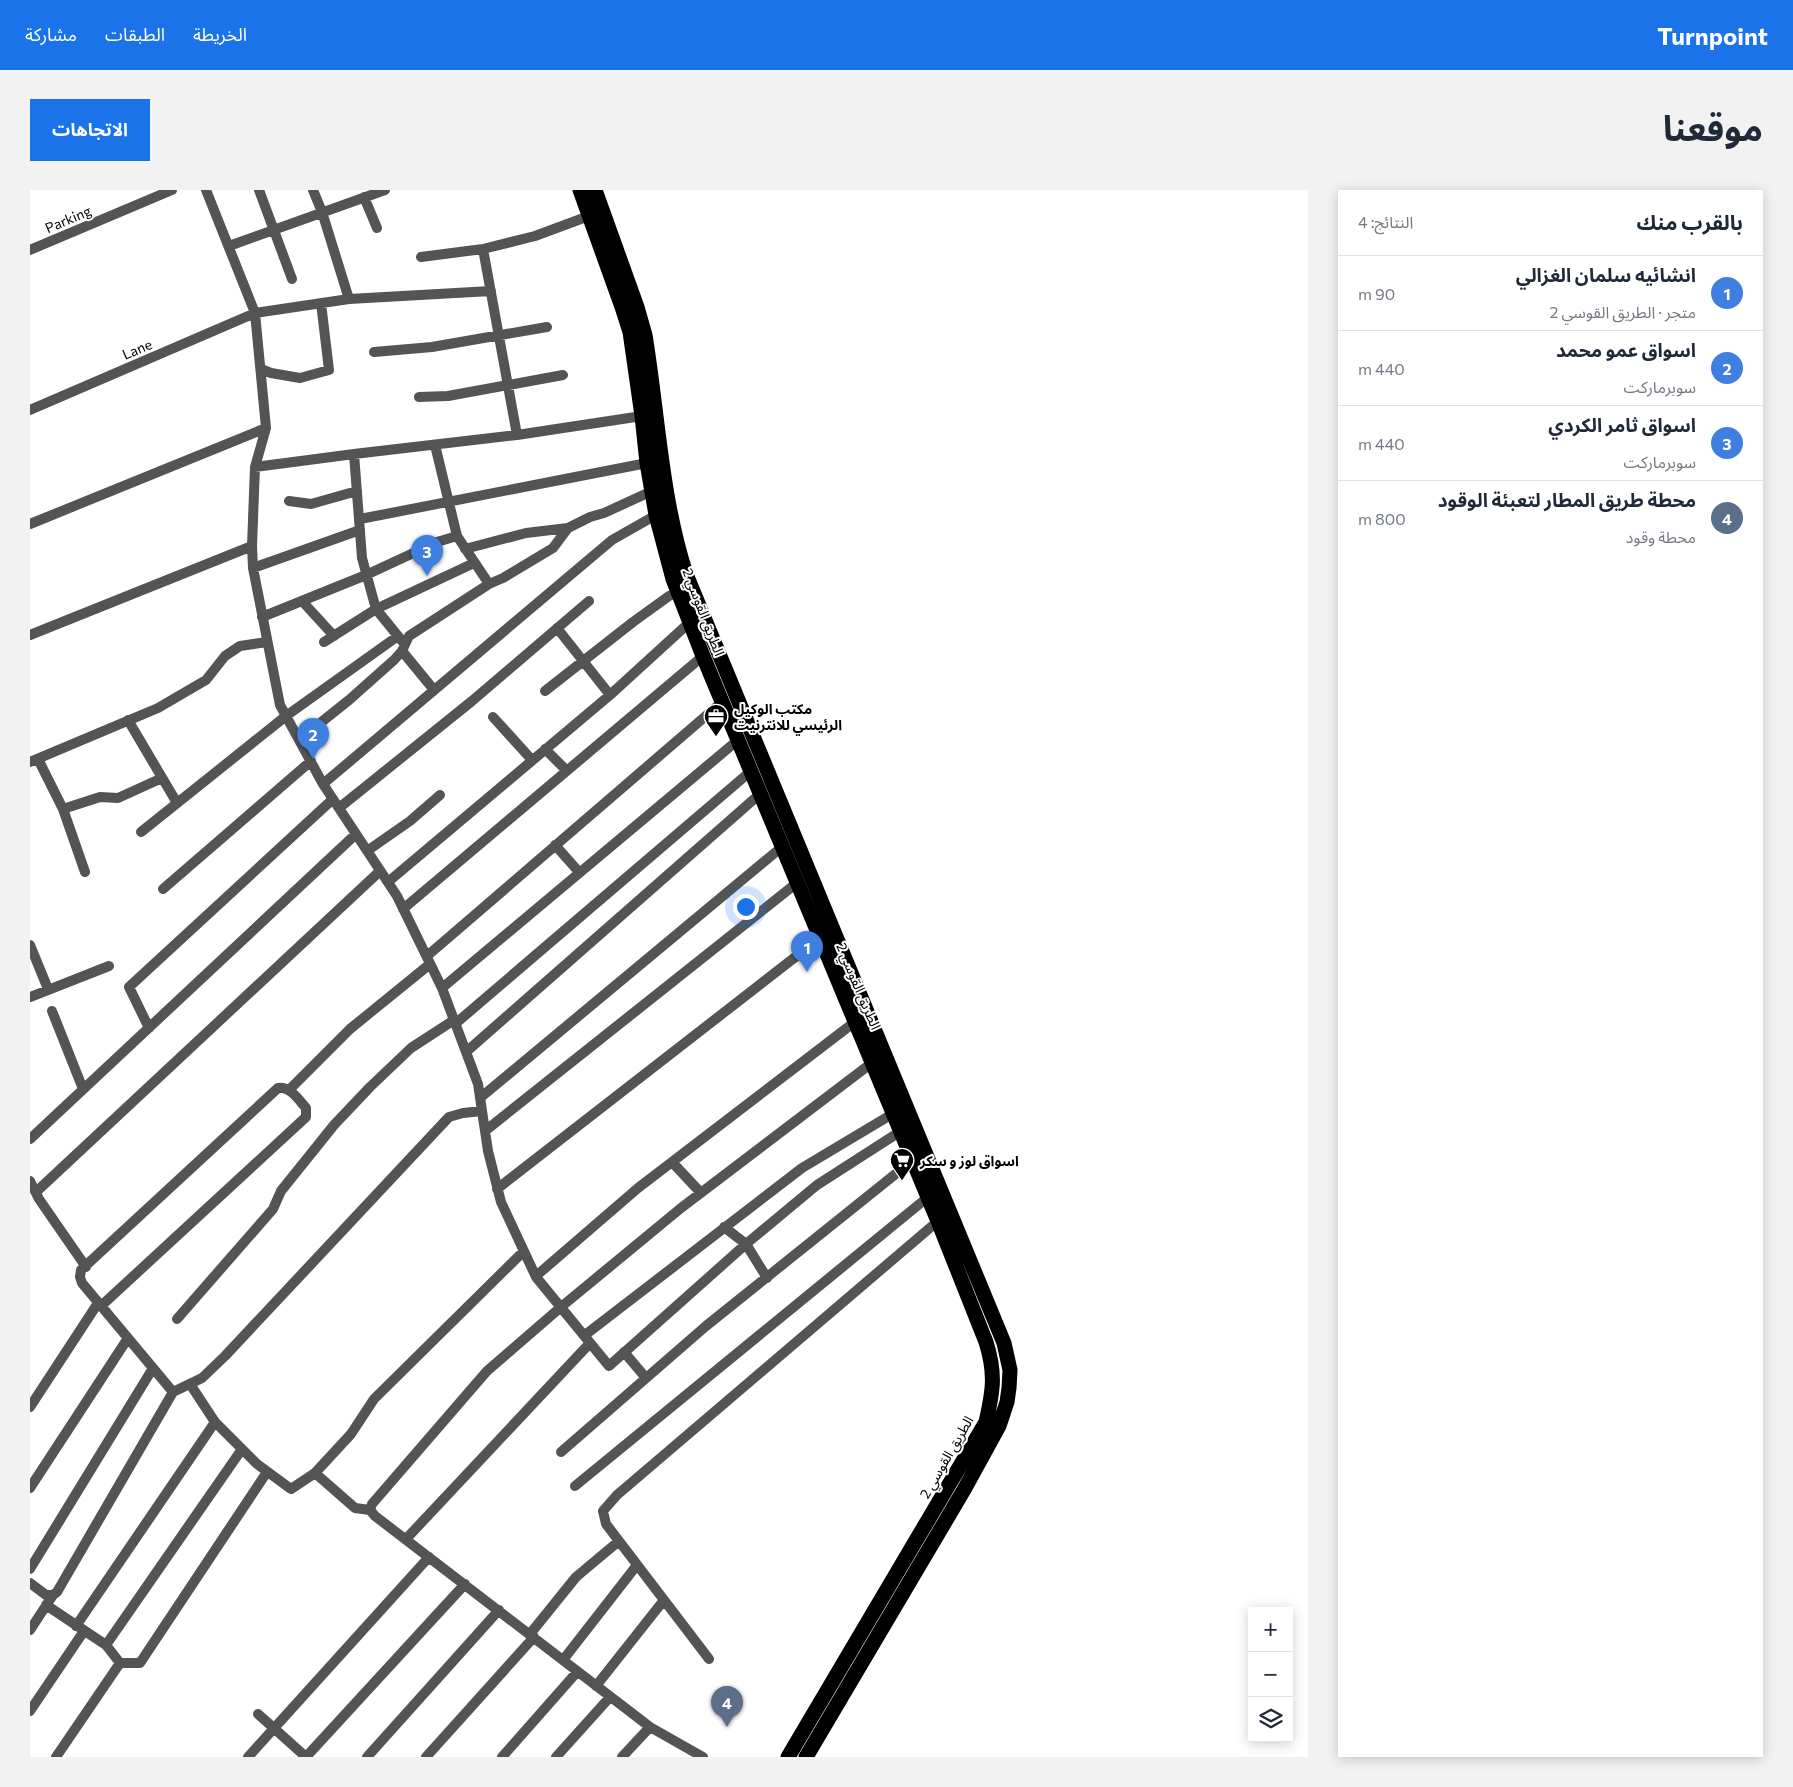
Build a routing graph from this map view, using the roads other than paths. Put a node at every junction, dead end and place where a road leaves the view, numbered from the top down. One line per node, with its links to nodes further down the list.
1 (172, 190): 15 (street, Parking)
2 (206, 190): 13 (street)
3 (259, 190): 12 (street)
4 (313, 190): 9 (street)
5 (385, 190): 8 (street)
6 (580, 190): 10 (highway, الطريق القوسي 2)
7 (595, 190): 101 (highway, الطريق القوسي 2)
8 (364, 197): 9 (street); 11 (street)
9 (322, 212): 12 (street); 19 (street)
10 (589, 216): 14 (street); 30 (highway, الطريق القوسي 2)
11 (377, 228)
12 (274, 229): 13 (street); 17 (street)
13 (229, 246): 21 (street)
14 (483, 249): 16 (street); 18 (street)
15 (30, 250)
16 (421, 258)
17 (292, 279)
18 (491, 291): 19 (street, Lane); 23 (street)
19 (349, 299): 20 (street, Lane)
20 (321, 303): 21 (street, Lane); 25 (street)
21 (256, 313): 25 (street); 29 (street, Lane)
22 (548, 328): 23 (street)
23 (499, 336): 24 (street); 27 (street)
24 (374, 352)
25 (260, 369): 31 (street)
26 (563, 375): 27 (street)
27 (508, 385): 28 (street); 32 (street)
28 (419, 398)
29 (30, 410)
30 (642, 416): 32 (street); 35 (highway, الطريق القوسي 2)
31 (266, 428): 36 (street); 42 (street)
32 (518, 435): 33 (street)
33 (435, 445): 34 (street); 40 (street)
34 (354, 454): 36 (street); 37 (street)
35 (647, 463): 38 (highway, الطريق القوسي 2); 40 (street)
36 (255, 467): 46 (street)
37 (358, 491): 39 (street); 43 (street)
38 (652, 491): 41 (highway, الطريق القوسي 2); 44 (street)
39 (289, 501)
40 (449, 502): 43 (street); 45 (street)
41 (656, 515): 52 (highway, الطريق القوسي 2); 66 (street)
42 (30, 524)
43 (360, 524): 49 (street); 50 (street)
44 (568, 528): 47 (street); 51 (street)
45 (457, 536): 47 (street); 50 (street)
46 (252, 546): 49 (street); 59 (street)
47 (465, 549): 48 (street)
48 (474, 563): 51 (street); 55 (street)
49 (253, 568): 56 (street)
50 (366, 575): 53 (street); 55 (street)
51 (488, 584): 63 (street)
52 (678, 592): 57 (highway, الطريق القوسي 2); 65 (street)
53 (302, 601): 56 (street); 60 (street)
54 (589, 601): 58 (street)
55 (376, 609): 60 (street); 63 (street)
56 (262, 617): 61 (street)
57 (690, 622): 64 (highway, الطريق القوسي 2); 68 (street)
58 (557, 628): 65 (street); 87 (street)
59 (30, 636)
60 (334, 636): 62 (street)
61 (267, 642): 70 (street); 72 (street)
62 (324, 642)
63 (402, 644): 66 (street); 70 (street); 73 (street)
64 (703, 656): 69 (highway, الطريق القوسي 2); 79 (street)
65 (584, 662): 67 (street); 68 (street)
66 (434, 690): 82 (street)
67 (545, 691)
68 (610, 695): 75 (street)
69 (722, 702): 74 (highway, الطريق القوسي 2); 91 (street)
70 (286, 716): 73 (street); 86 (street)
71 (493, 717): 77 (street)
72 (128, 720): 76 (street); 81 (street)
73 (299, 740): 78 (street)
74 (738, 740): 80 (highway, الطريق القوسي 2); 96 (street)
75 (545, 749): 77 (street); 79 (street)
76 (34, 760): 88 (street)
77 (532, 760): 97 (street)
78 (311, 761): 82 (street); 99 (street)
79 (566, 770): 100 (street)
80 (751, 770): 83 (highway, الطريق القوسي 2); 111 (street)
81 (162, 778): 86 (street); 88 (street)
82 (324, 784): 85 (street)
83 (761, 793): 92 (highway, الطريق القوسي 2); 113 (street)
84 (440, 795): 93 (street)
85 (333, 799): 87 (street); 112 (street)
86 (177, 803): 89 (street)
87 (339, 808): 90 (street)
88 (63, 809): 95 (street)
89 (141, 832)
90 (356, 834): 93 (street); 112 (street)
91 (555, 845): 96 (street); 104 (street)
92 (783, 846): 98 (highway, الطريق القوسي 2); 117 (street)
93 (367, 851): 94 (street)
94 (380, 871): 97 (street); 129 (street)
95 (85, 872)
96 (579, 872): 106 (street)
97 (388, 882): 100 (street)
98 (798, 882): 101 (highway, الطريق القوسي 2); 120 (street)
99 (163, 889)
100 (403, 909): 104 (street)
101 (822, 920): 102 (highway, الطريق القوسي 2)
102 (827, 939): 110 (highway, الطريق القوسي 2); 126 (street); 181 (highway, الطريق القوسي 2)
103 (30, 945): 107 (street)
104 (428, 960): 106 (street); 116 (street)
105 (109, 966): 107 (street)
106 (442, 988): 111 (street)
107 (48, 989): 108 (street)
108 (30, 996)
109 (52, 1011): 115 (street)
110 (856, 1021): 114 (highway, الطريق القوسي 2); 124 (street)
111 (455, 1022): 113 (street); 139 (street)
112 (149, 1028): 115 (street)
113 (466, 1052): 117 (street)
114 (873, 1062): 119 (highway, الطريق القوسي 2); 127 (street)
115 (83, 1089): 122 (street)
116 (289, 1090): 134 (street); 137 (street)
117 (480, 1098): 118 (street)
118 (482, 1111): 120 (street); 145 (street)
119 (894, 1113): 121 (highway, الطريق القوسي 2); 131 (street)
120 (485, 1130): 126 (street)
121 (901, 1131): 123 (highway, الطريق القوسي 2); 132 (street)
122 (30, 1139)
123 (913, 1160): 128 (highway, الطريق القوسي 2); 136 (street)
124 (672, 1162): 127 (street); 135 (street)
125 (30, 1181): 129 (street)
126 (497, 1189): 133 (street)
127 (701, 1194): 138 (street)
128 (928, 1197): 130 (highway, الطريق القوسي 2); 153 (street)
129 (35, 1198): 134 (street)
130 (938, 1221): 157 (street); 181 (highway, الطريق القوسي 2)
131 (724, 1227): 132 (street); 141 (street)
132 (746, 1244): 136 (street); 142 (street)
133 (524, 1251): 135 (street); 152 (street)
134 (86, 1267): 137 (street)
135 (536, 1276): 138 (street)
136 (767, 1278): 144 (street)
137 (100, 1304): 140 (street); 147 (street)
138 (561, 1306): 141 (street); 155 (street)
139 (177, 1319)
140 (128, 1338): 143 (street); 154 (street)
141 (587, 1339): 142 (street); 156 (street)
142 (624, 1352): 144 (street)
143 (153, 1368): 146 (street); 160 (street)
144 (646, 1378): 150 (street)
145 (190, 1384): 146 (street); 148 (street)
146 (174, 1392): 163 (street)
147 (30, 1407)
148 (215, 1422): 149 (street); 167 (street)
149 (242, 1449): 151 (street); 170 (street)
150 (561, 1452)
151 (268, 1472): 152 (street); 173 (street)
152 (315, 1473): 155 (street)
153 (575, 1486)
154 (30, 1488)
155 (370, 1510): 156 (street)
156 (406, 1539): 158 (street)
157 (619, 1541): 159 (street); 169 (street)
158 (429, 1557): 162 (street); 180 (street)
159 (637, 1565): 164 (street); 172 (street)
160 (30, 1568)
161 (30, 1583): 163 (street)
162 (465, 1584): 166 (street); 184 (street)
163 (53, 1595): 165 (street)
164 (664, 1600): 171 (street); 175 (street)
165 (46, 1605): 167 (street); 168 (street)
166 (499, 1610): 169 (street); 185 (street)
167 (80, 1629): 170 (street); 177 (street)
168 (30, 1630)
169 (532, 1636): 172 (street); 186 (street)
170 (106, 1645): 173 (street)
171 (709, 1659)
172 (563, 1660): 174 (street)
173 (120, 1663): 182 (street)
174 (577, 1672): 175 (street); 187 (street)
175 (596, 1686): 176 (street)
176 (610, 1697): 179 (street); 188 (street)
177 (30, 1711)
178 (258, 1714): 180 (street)
179 (650, 1727): 189 (street); 190 (street)
180 (274, 1728): 183 (street); 184 (street)
181 (804, 1749): 191 (highway, الطريق القوسي 2)
182 (56, 1757)
183 (248, 1757)
184 (306, 1757)
185 (367, 1757)
186 (426, 1757)
187 (502, 1757)
188 (556, 1757)
189 (622, 1757)
190 (703, 1757)
191 (788, 1757)

